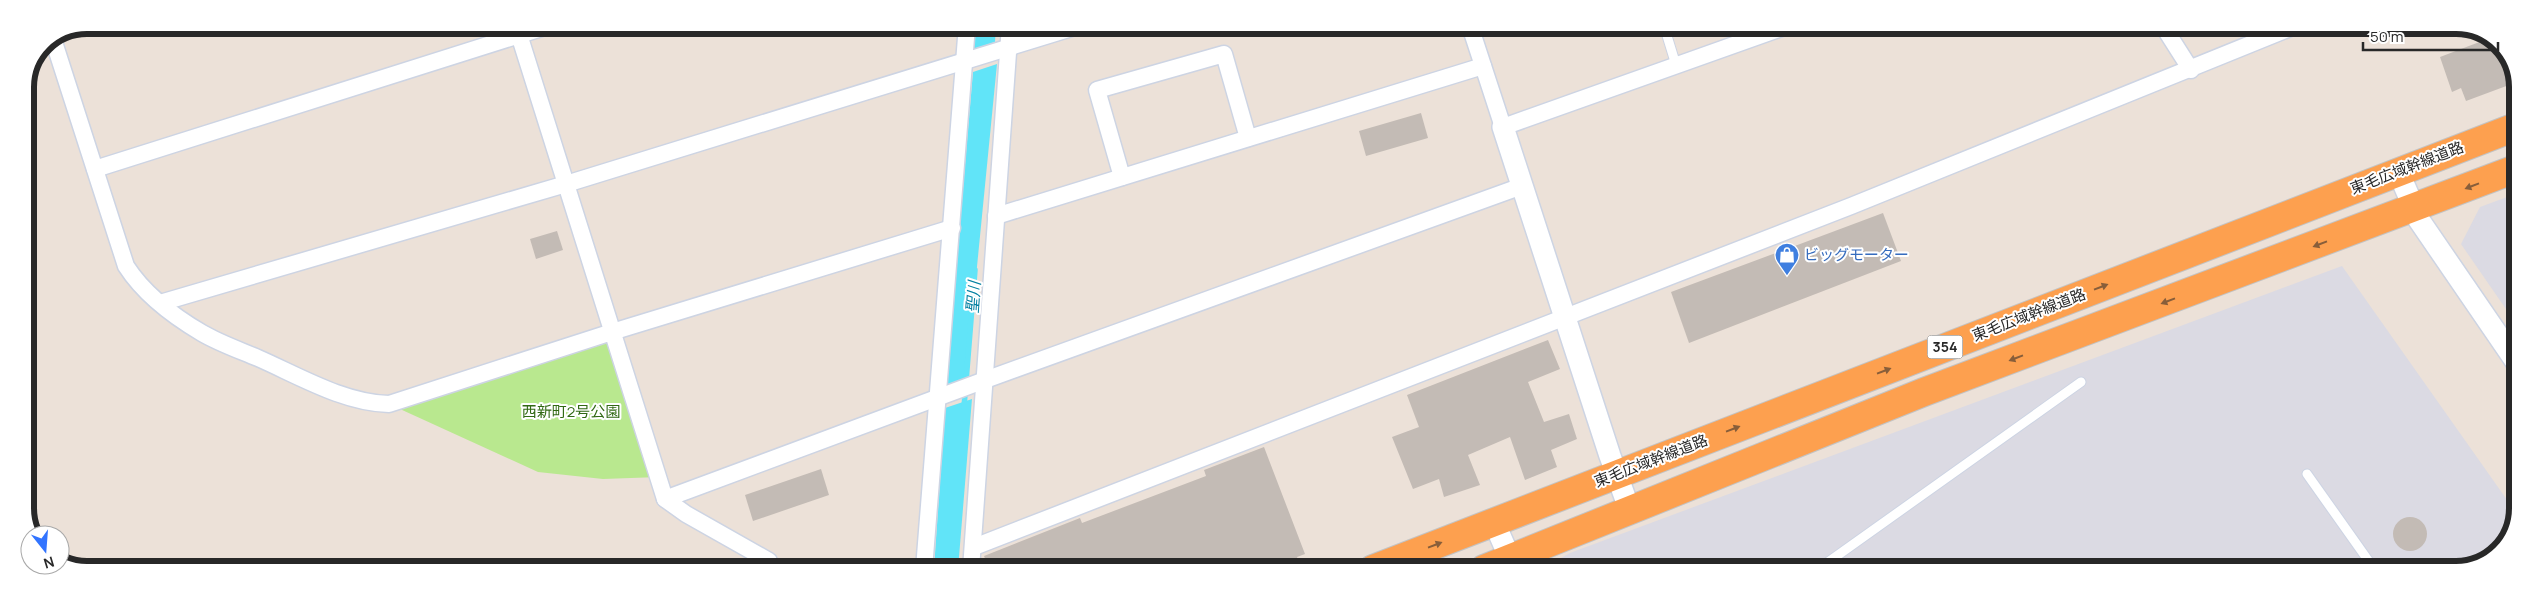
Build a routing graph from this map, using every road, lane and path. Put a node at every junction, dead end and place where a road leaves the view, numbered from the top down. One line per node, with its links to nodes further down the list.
1 (506, 34): 20 (street)
2 (519, 34): 24 (street)
3 (968, 34): 13 (street)
4 (1008, 34): 12 (street)
5 (1050, 34): 12 (street)
6 (1473, 34): 15 (street)
7 (1666, 34): 14 (lane)
8 (1762, 34): 14 (street)
9 (2168, 34): 16 (street)
10 (2273, 34): 16 (street)
11 (55, 45): 20 (street)
12 (1005, 47): 13 (street); 27 (street)
13 (967, 58): 24 (street); 28 (street)
14 (1676, 65): 17 (street)
15 (1483, 66): 17 (street); 19 (street)
16 (2191, 70): 30 (street)
17 (1503, 127): 25 (street)
18 (2509, 129): 21 (highway, 東毛広域幹線道路 / 354)
19 (1248, 138): 23 (street); 23 (street)
20 (95, 169): 29 (street)
21 (2398, 171): 26 (street); 36 (highway, 東毛広域幹線道路 / 354, one-way to 21)
22 (2509, 172): 26 (highway, 354, one-way to 26)
23 (1122, 177): 27 (street)
24 (566, 184): 29 (street); 31 (street)
25 (1522, 186): 30 (street); 33 (street)
26 (2413, 209): 32 (street); 39 (highway, 354, one-way to 39)
27 (996, 216): 33 (street)
28 (952, 228): 31 (street); 35 (street)
29 (160, 303): 31 (street)
30 (1565, 317): 36 (street); 41 (street)
31 (612, 332): 38 (street)
32 (2509, 350)
33 (981, 381): 35 (street); 41 (street)
34 (2081, 382): 48 (lane)
35 (942, 396): 38 (street); 43 (street)
36 (1616, 474): 39 (street); 40 (highway, 東毛広域幹線道路 / 354)
37 (2307, 474): 49 (lane)
38 (665, 499): 42 (street)
39 (1630, 511): 47 (highway, 354)
40 (1494, 522): 45 (highway, 東毛広域幹線道路 / 354, one-way to 40); 46 (street)
41 (974, 547): 44 (street)
42 (769, 561)
43 (925, 561)
44 (972, 561)
45 (1394, 561)
46 (1511, 561)
47 (1519, 561)
48 (1830, 561)
49 (2369, 561)

